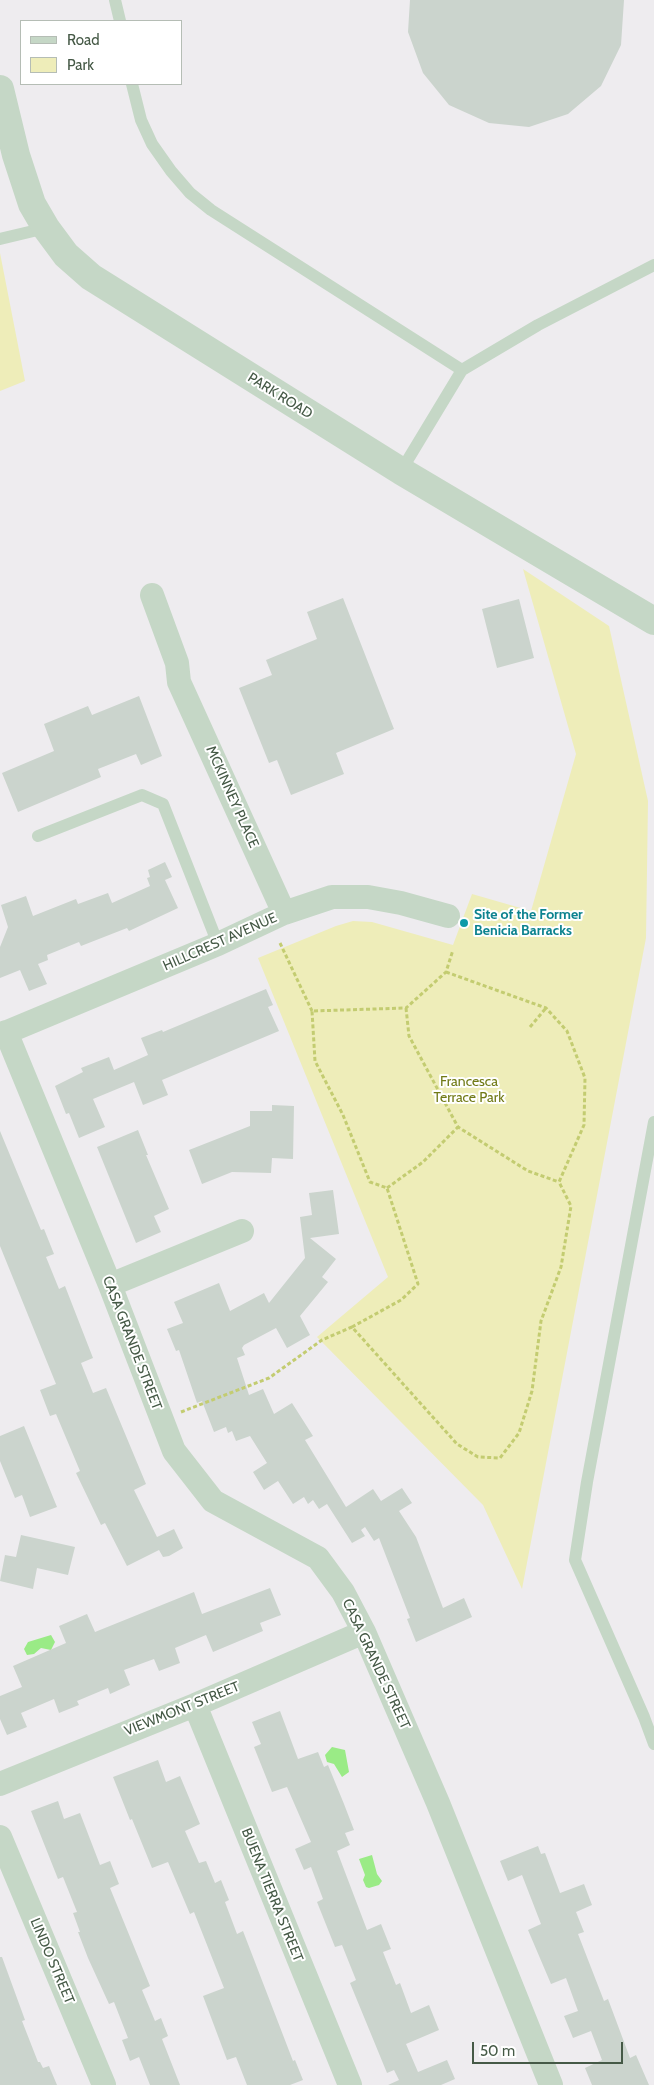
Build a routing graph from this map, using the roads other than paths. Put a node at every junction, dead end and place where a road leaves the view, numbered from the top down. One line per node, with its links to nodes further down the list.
1 (116, 0): 2 (lane)
2 (120, 20)
3 (132, 85): 8 (lane)
4 (0, 89): 5 (street, PARK ROAD)
5 (46, 228): 6 (lane); 9 (street, PARK ROAD)
6 (0, 239)
7 (654, 265): 8 (lane)
8 (462, 370): 9 (lane)
9 (401, 471): 11 (street, PARK ROAD)
10 (152, 595): 13 (street, MCKINNEY PLACE)
11 (654, 622)
12 (38, 836): 15 (lane)
13 (284, 913): 14 (street, HILLCREST AVENUE); 15 (street, HILLCREST AVENUE)
14 (448, 916)
15 (218, 944): 16 (street, HILLCREST AVENUE)
16 (3, 1033): 19 (street, CASA GRANDE STREET)
17 (654, 1122): 22 (lane)
18 (242, 1231): 19 (street)
19 (110, 1285): 20 (street, CASA GRANDE STREET)
20 (364, 1632): 21 (street, VIEWMONT STREET); 27 (street, CASA GRANDE STREET)
21 (195, 1704): 23 (street, VIEWMONT STREET); 26 (street, BUENA TIERRA STREET)
22 (654, 1744)
23 (0, 1784)
24 (0, 1837): 25 (street, LINDO STREET)
25 (104, 2085)
26 (350, 2085)
27 (551, 2085)

